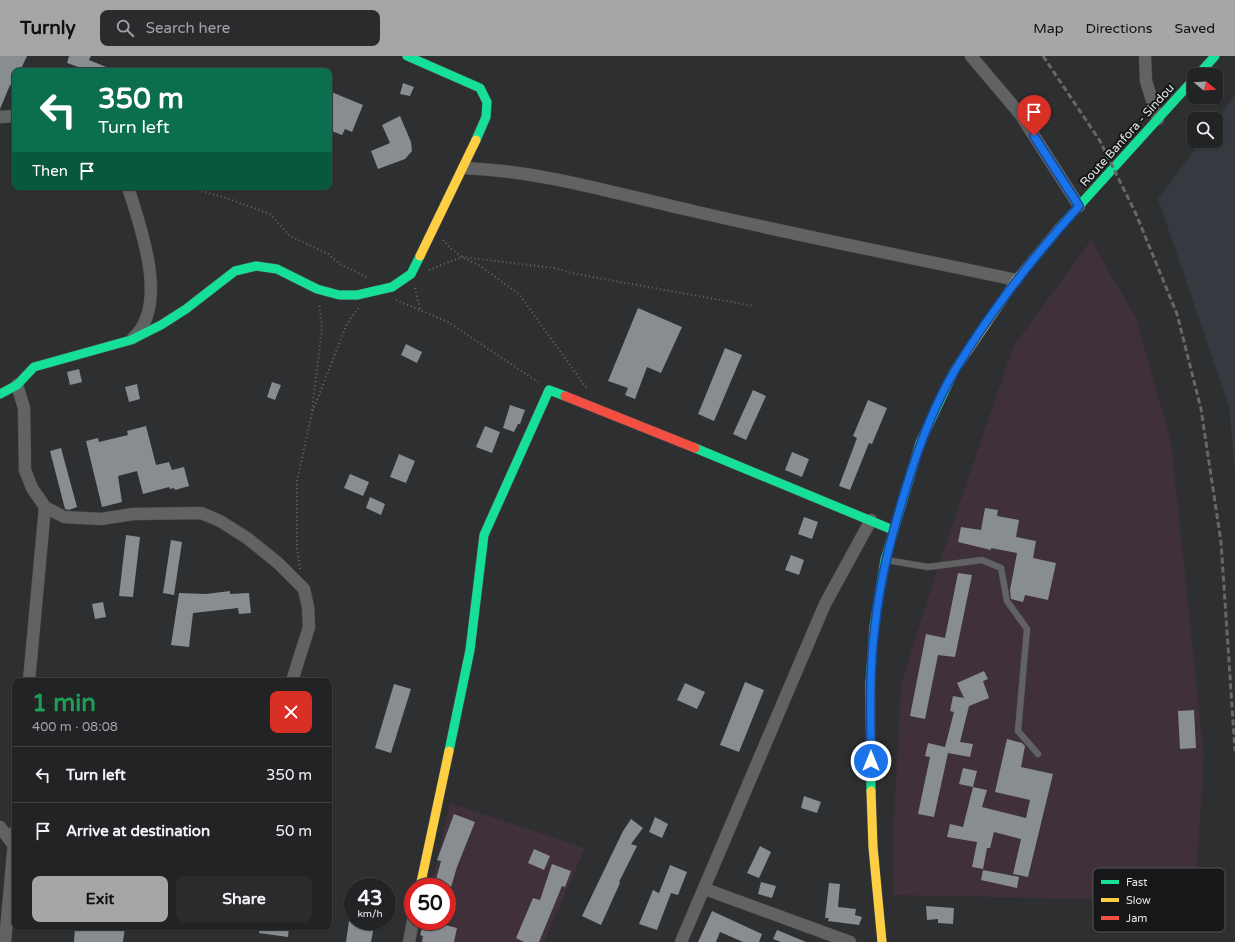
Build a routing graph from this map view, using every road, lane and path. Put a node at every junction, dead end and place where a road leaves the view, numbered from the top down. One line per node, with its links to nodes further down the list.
1 (407, 56): 10 (street)
2 (971, 56): 13 (street)
3 (1145, 56): 9 (street)
4 (1215, 56): 5 (street)
5 (1204, 68)
6 (1187, 87): 9 (street, Route Banfora - Sindou)
7 (12, 116): 8 (street)
8 (0, 117)
9 (1158, 119): 13 (street, Route Banfora - Sindou)
10 (464, 168): 14 (street); 17 (street)
11 (129, 190): 24 (street)
12 (197, 190): 18 (path)
13 (1079, 206): 17 (street, Route Banfora - Sindou)
14 (438, 221): 15 (path); 16 (street)
15 (462, 257): 16 (path); 22 (path); 27 (path)
16 (411, 274): 20 (street); 23 (path)
17 (1016, 280): 32 (street, Route Banfora - Sindou)
18 (374, 281)
19 (317, 288): 20 (street); 24 (street); 29 (path)
20 (369, 292): 29 (path)
21 (391, 299): 23 (path)
22 (754, 306)
23 (420, 309): 26 (path)
24 (131, 340): 25 (street)
25 (17, 385): 28 (street); 30 (street)
26 (549, 390): 31 (street); 41 (street)
27 (589, 391)
28 (0, 394)
29 (312, 413): 34 (path)
30 (45, 507): 34 (street); 35 (street)
31 (871, 520): 32 (street); 42 (street)
32 (893, 530): 33 (street, Route Banfora - Sindou)
33 (885, 560): 37 (lane); 48 (street, Route Banfora - Sindou)
34 (304, 589): 36 (street)
35 (29, 678)
36 (293, 678)
37 (1038, 754)
38 (0, 827): 39 (street)
39 (12, 844)
40 (12, 868): 44 (street)
41 (422, 878)
42 (705, 889): 46 (street); 47 (street)
43 (411, 930): 45 (street)
44 (5, 942)
45 (409, 942)
46 (681, 942)
47 (850, 942)
48 (882, 942)

